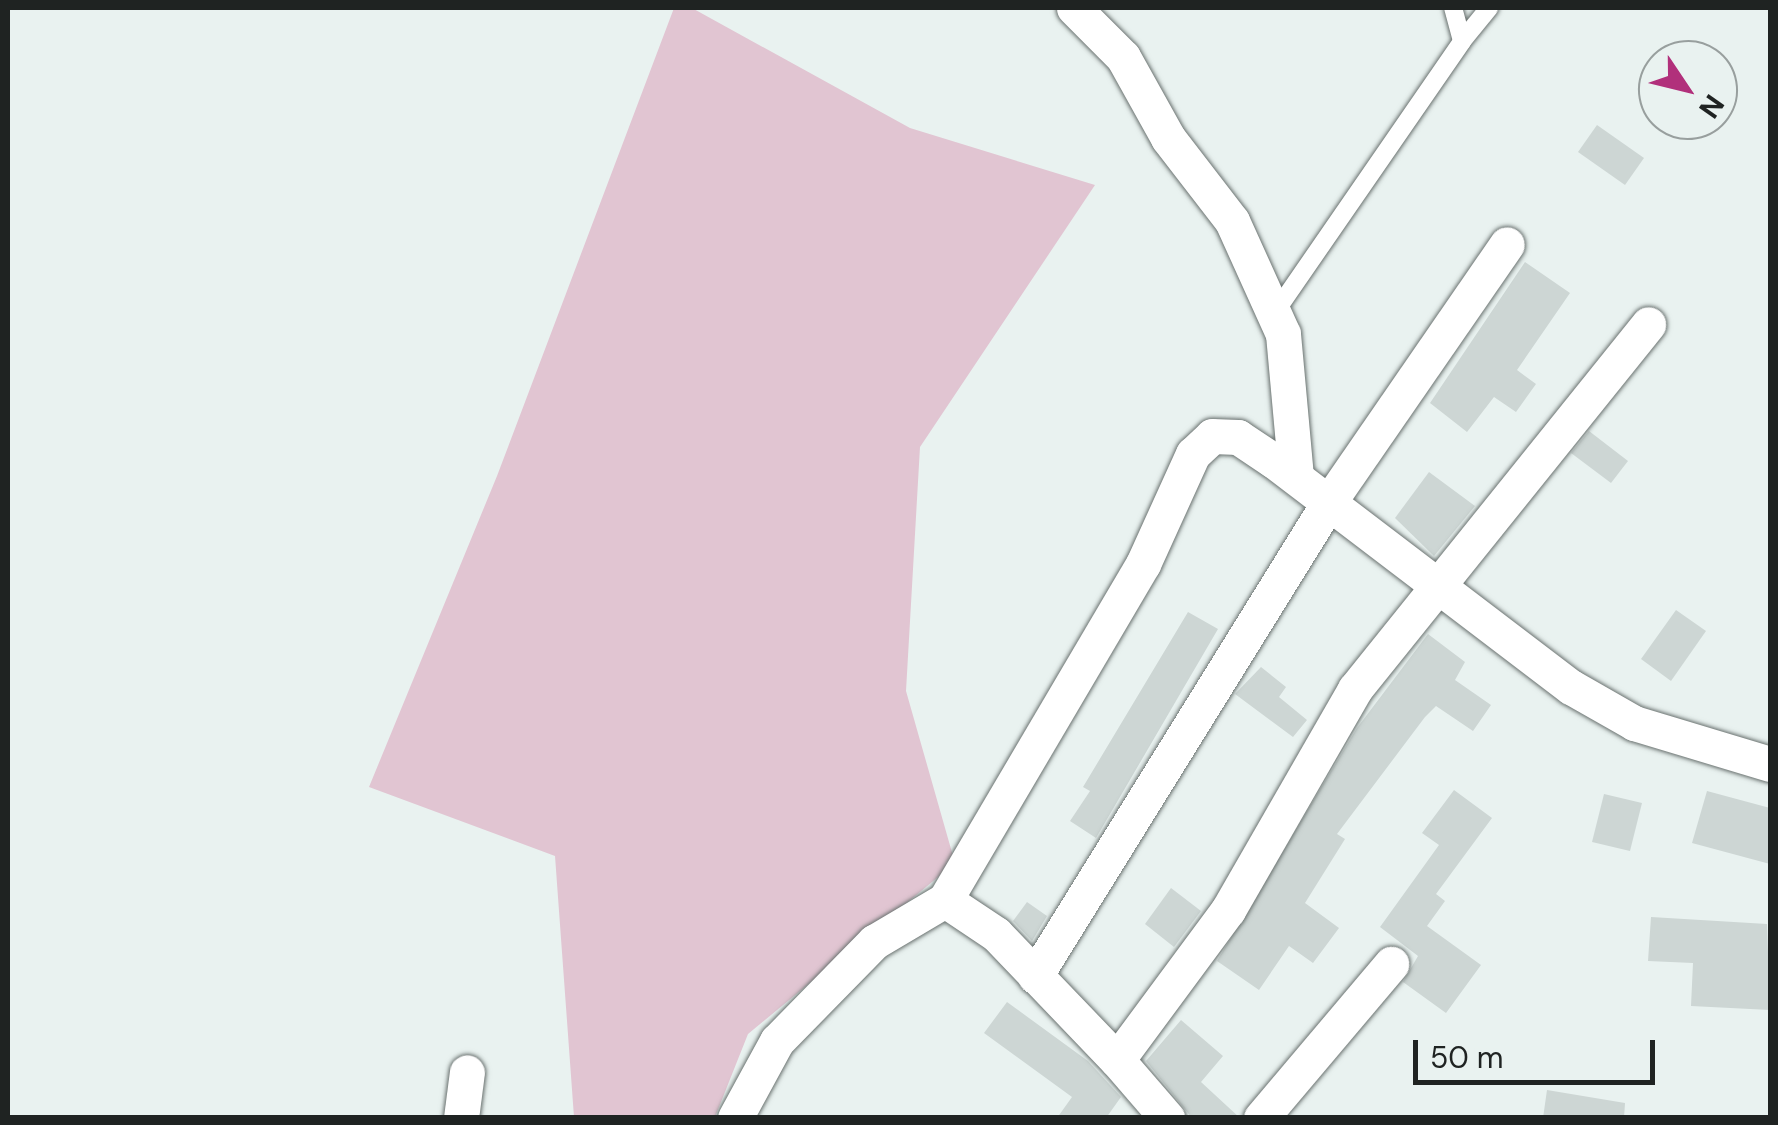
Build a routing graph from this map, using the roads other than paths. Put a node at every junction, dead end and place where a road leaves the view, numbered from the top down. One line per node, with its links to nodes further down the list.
1 (1074, 8): 6 (street)
2 (1454, 8): 4 (lane)
3 (1489, 8): 4 (lane)
4 (1462, 41): 6 (lane)
5 (1507, 244): 9 (street)
6 (1274, 314): 8 (street)
7 (1648, 324): 10 (street)
8 (1296, 476): 9 (street); 12 (street)
9 (1329, 502): 10 (street); 14 (street)
10 (1441, 582): 11 (street); 15 (street)
11 (1770, 764)
12 (945, 900): 14 (street); 18 (street)
13 (1390, 964): 20 (street)
14 (1035, 976): 15 (street)
15 (1117, 1060): 19 (street)
16 (466, 1072): 17 (street)
17 (461, 1118)
18 (735, 1118)
19 (1167, 1118)
20 (1261, 1118)

